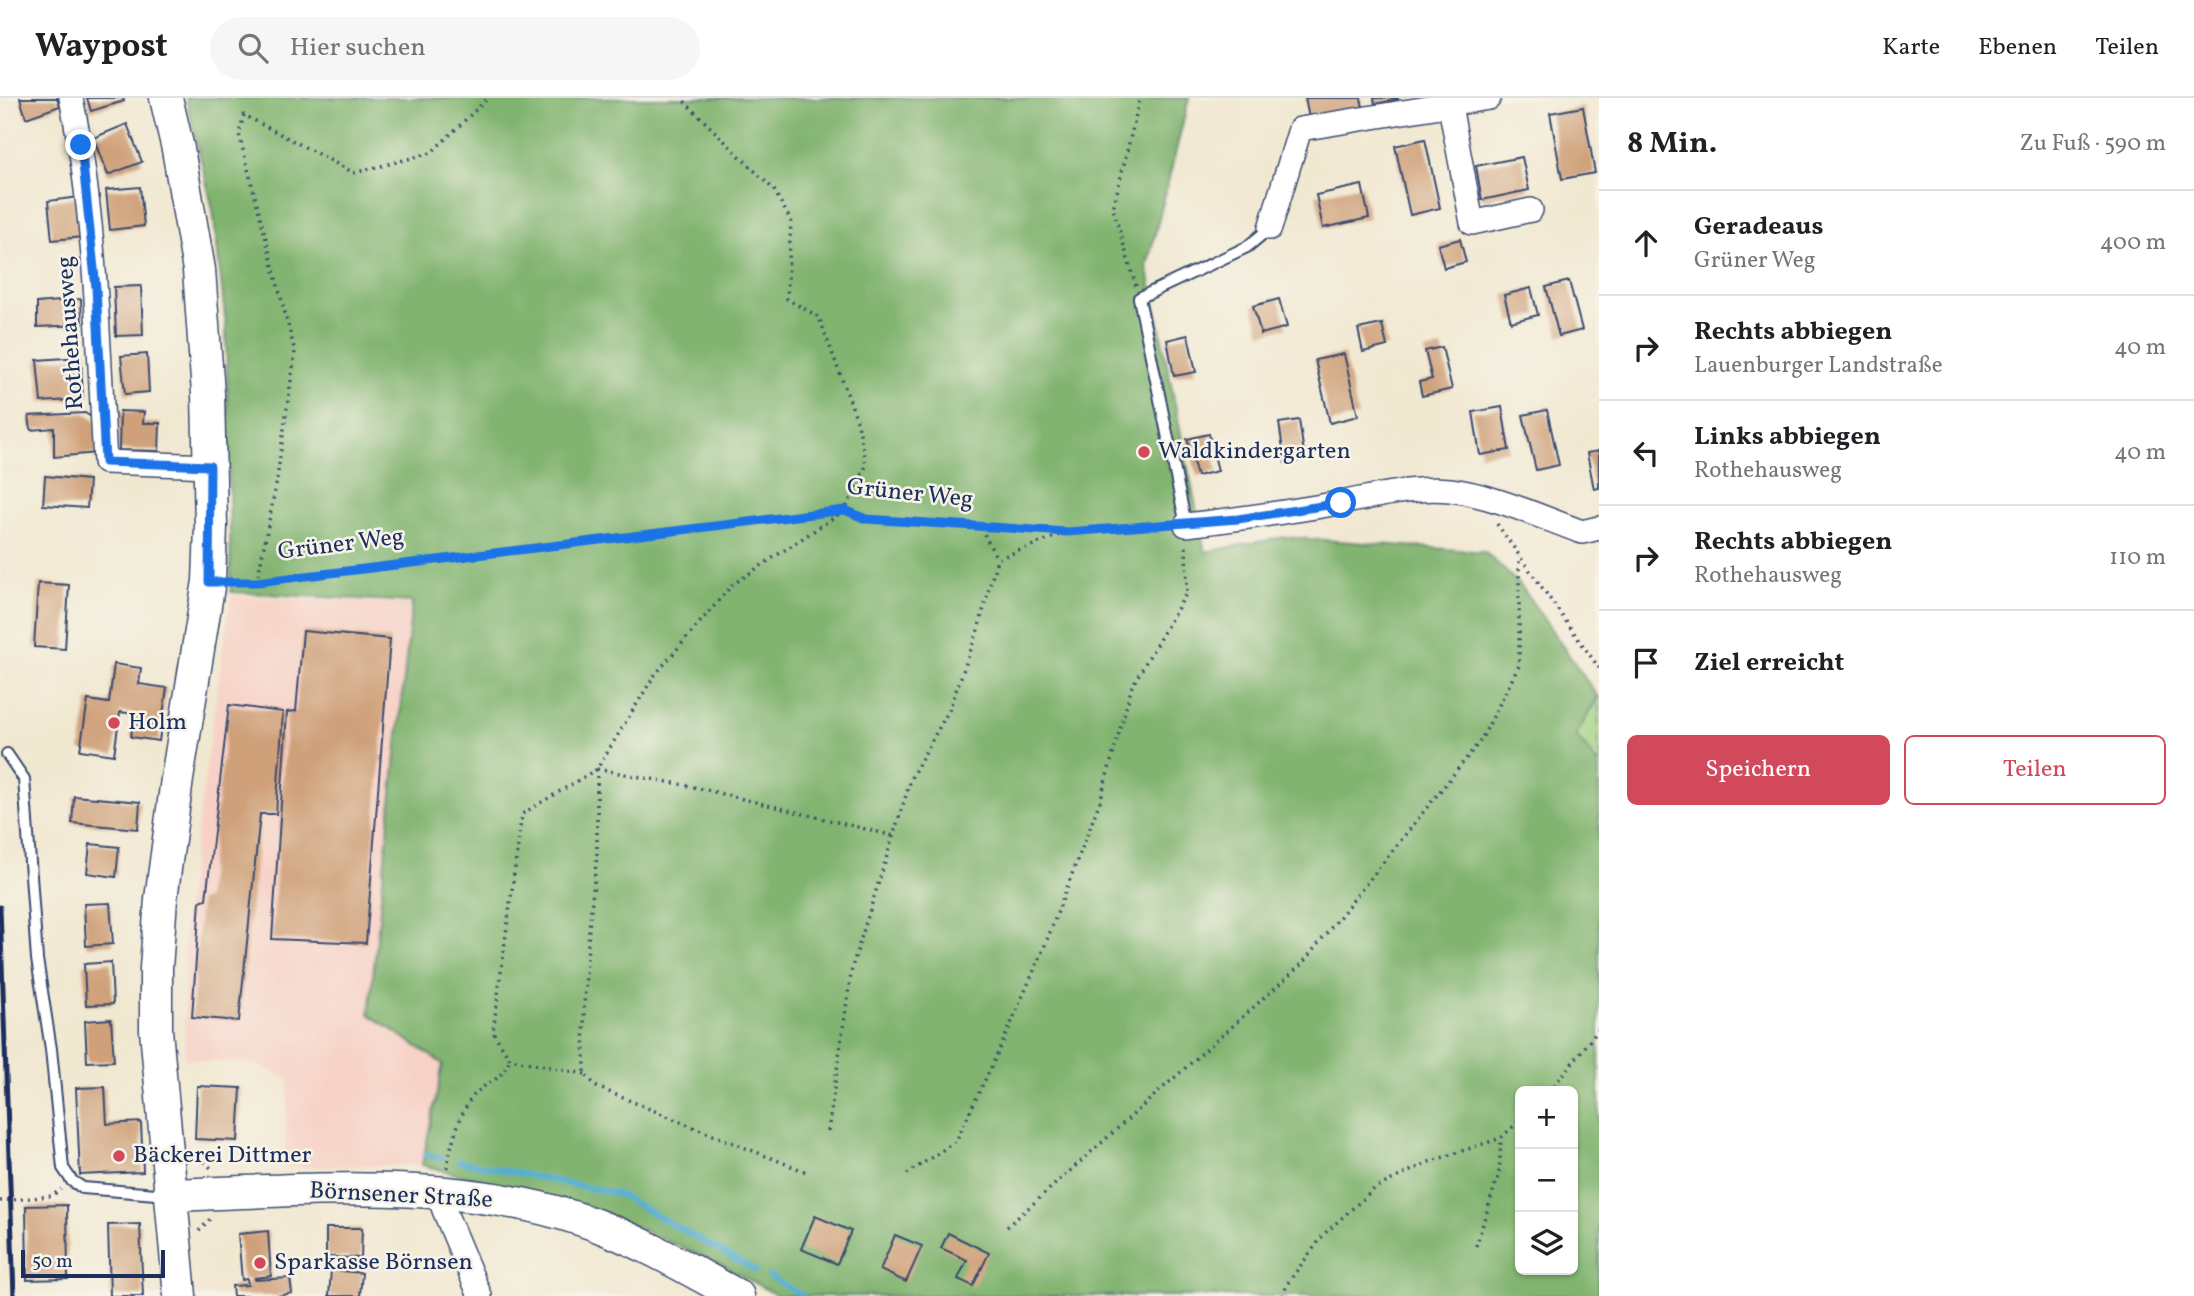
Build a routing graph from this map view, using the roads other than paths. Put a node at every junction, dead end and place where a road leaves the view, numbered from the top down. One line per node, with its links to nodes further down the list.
1 (71, 98): 7 (street, Rothehausweg)
2 (166, 98): 7 (main road)
3 (1489, 98): 4 (street)
4 (1450, 106): 5 (street); 6 (street)
5 (1531, 210)
6 (1270, 228): 8 (lane)
7 (210, 466): 12 (main road)
8 (1186, 525): 9 (street)
9 (1599, 528)
10 (7, 754): 12 (lane)
11 (443, 1183): 12 (main road, Börnsener Straße); 14 (street); 15 (main road, Börnsener Straße)
12 (171, 1195): 13 (main road)
13 (180, 1296)
14 (480, 1296)
15 (738, 1296)

